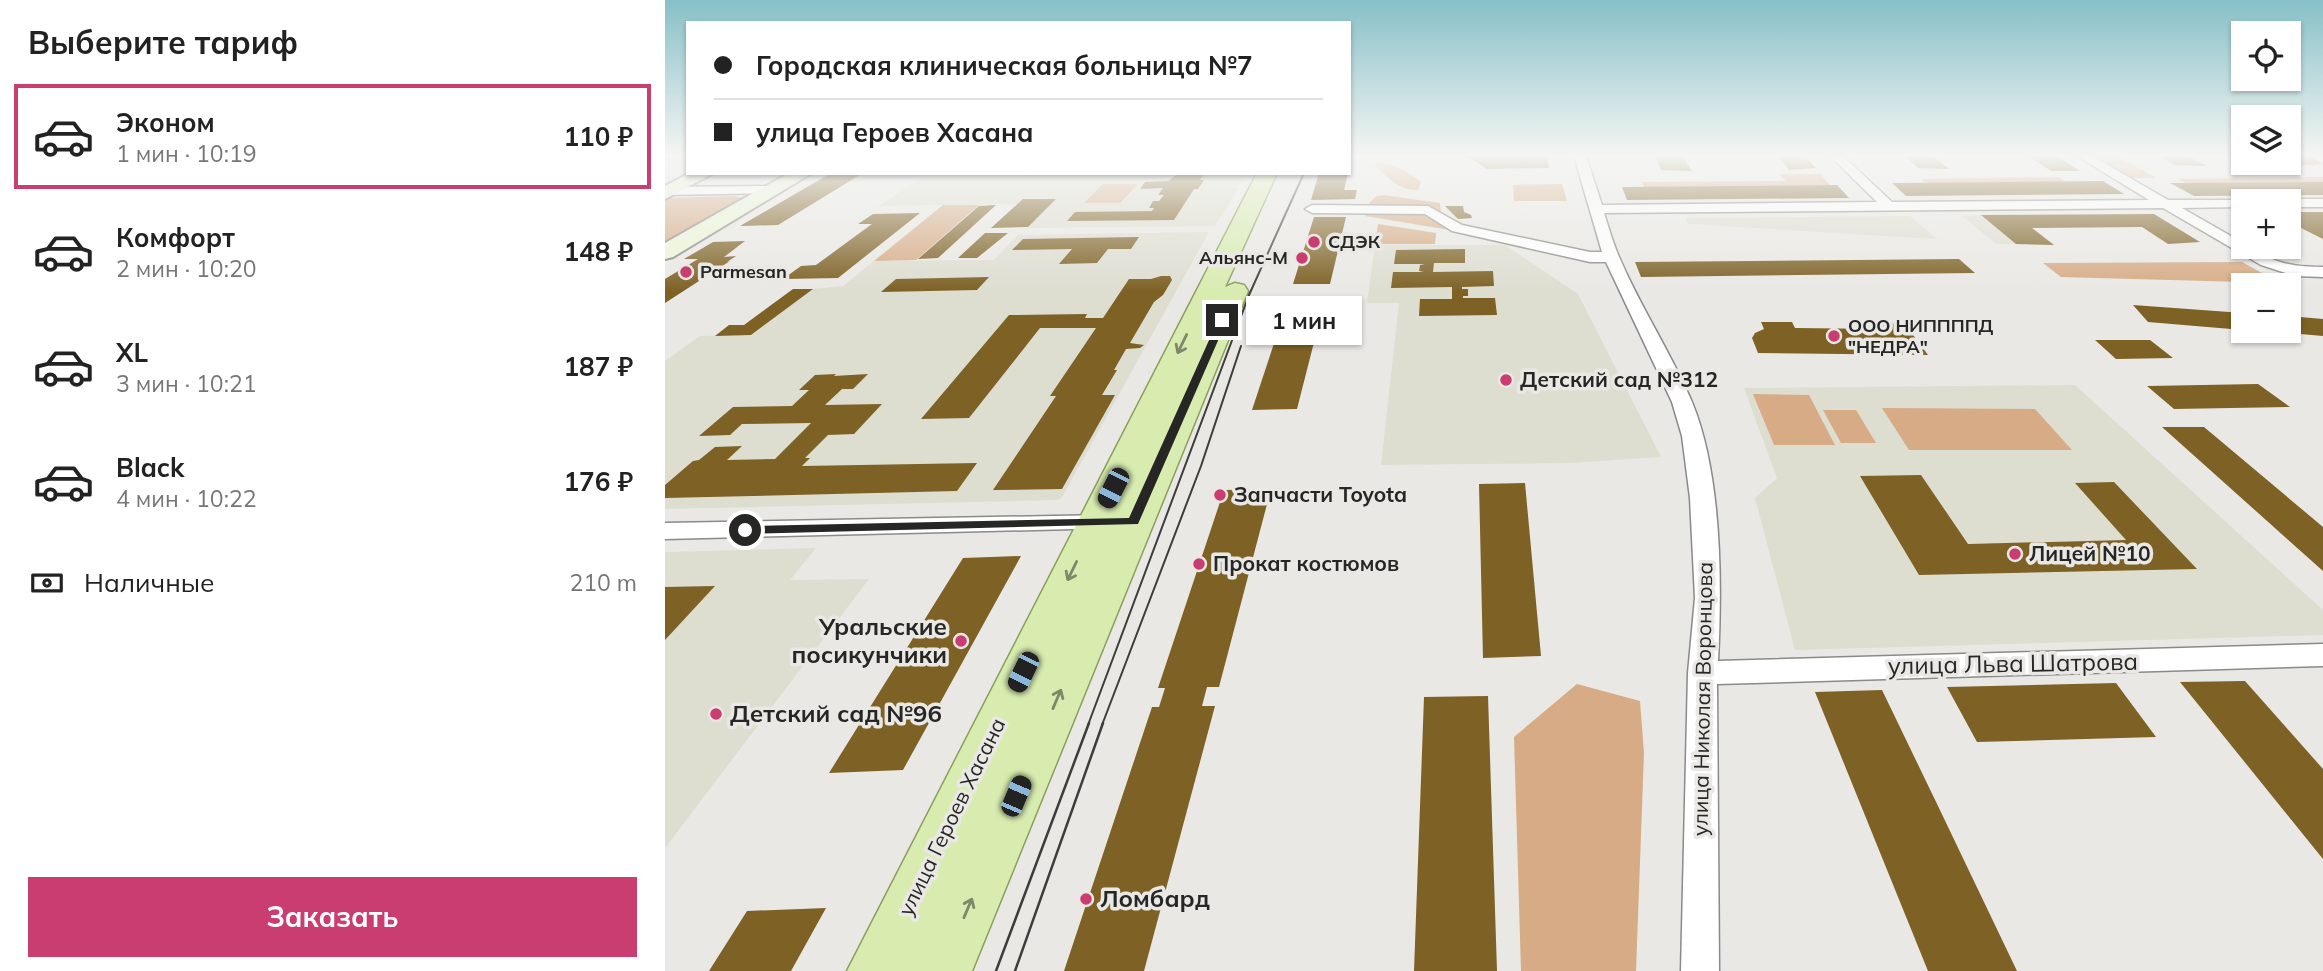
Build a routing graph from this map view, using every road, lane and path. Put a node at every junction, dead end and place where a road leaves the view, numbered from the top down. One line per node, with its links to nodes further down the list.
1 (753, 201): 14 (street)
2 (1255, 201): 17 (main road, улица Героев Хасана, one-way to 17)
3 (1273, 201): 17 (main road, улица Героев Хасана)
4 (1595, 201): 13 (street, улица Николая Воронцова)
5 (1883, 201): 11 (street)
6 (2159, 201): 10 (street)
7 (2231, 203): 10 (street)
8 (2301, 203): 9 (street)
9 (2323, 203)
10 (2163, 204): 11 (street); 16 (street)
11 (1888, 206): 13 (street)
12 (1312, 209): 15 (street)
13 (1597, 209): 15 (street, улица Николая Воронцова)
14 (665, 252)
15 (1611, 257): 20 (street, улица Николая Воронцова)
16 (2323, 272)
17 (1114, 522): 18 (street); 21 (main road, улица Героев Хасана, one-way to 21); 22 (main road, улица Героев Хасана, one-way to 17)
18 (665, 531)
19 (2323, 655): 20 (street, улица Льва Шатрова)
20 (1702, 673): 23 (street, улица Николая Воронцова)
21 (878, 971)
22 (941, 971)
23 (1700, 971)

